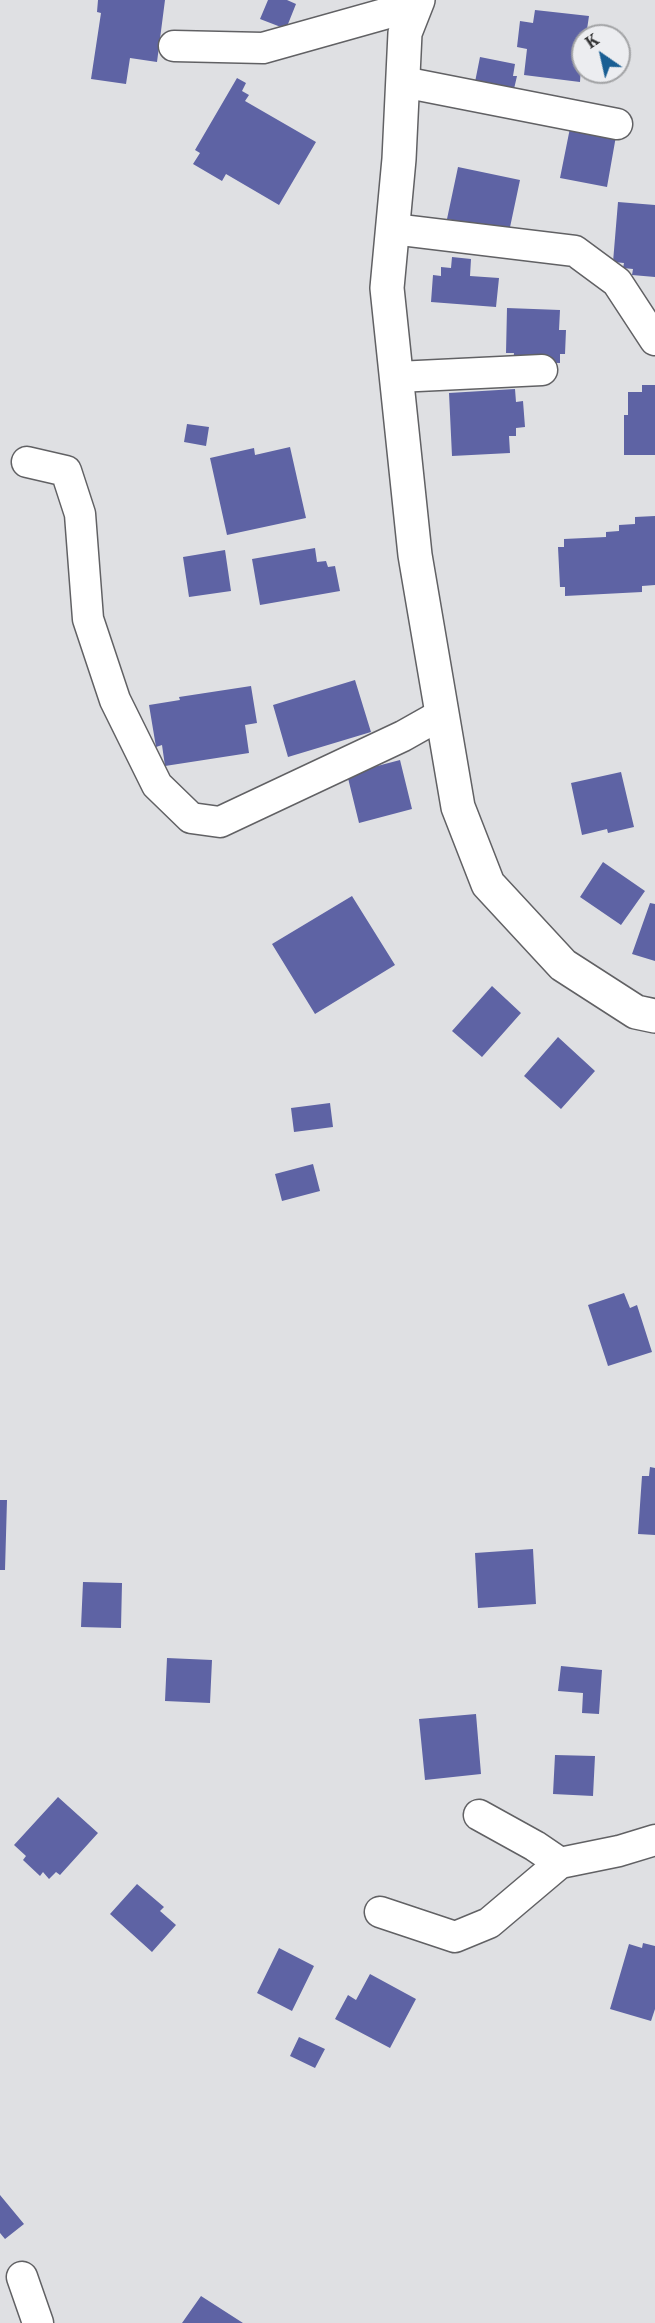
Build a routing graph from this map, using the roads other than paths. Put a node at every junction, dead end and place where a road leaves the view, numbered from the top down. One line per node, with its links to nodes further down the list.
1 (413, 2): 2 (street); 3 (street)
2 (174, 46)
3 (403, 82): 4 (street); 5 (street)
4 (617, 124)
5 (393, 229): 6 (street); 8 (street)
6 (655, 340)
7 (542, 370): 8 (street)
8 (397, 377): 10 (street)
9 (27, 462): 10 (street)
10 (442, 714): 11 (street)
11 (653, 1022)
12 (479, 1815): 14 (street)
13 (655, 1840): 14 (street)
14 (560, 1863): 15 (street)
15 (380, 1912)
16 (22, 2277): 17 (street)
17 (38, 2323)

